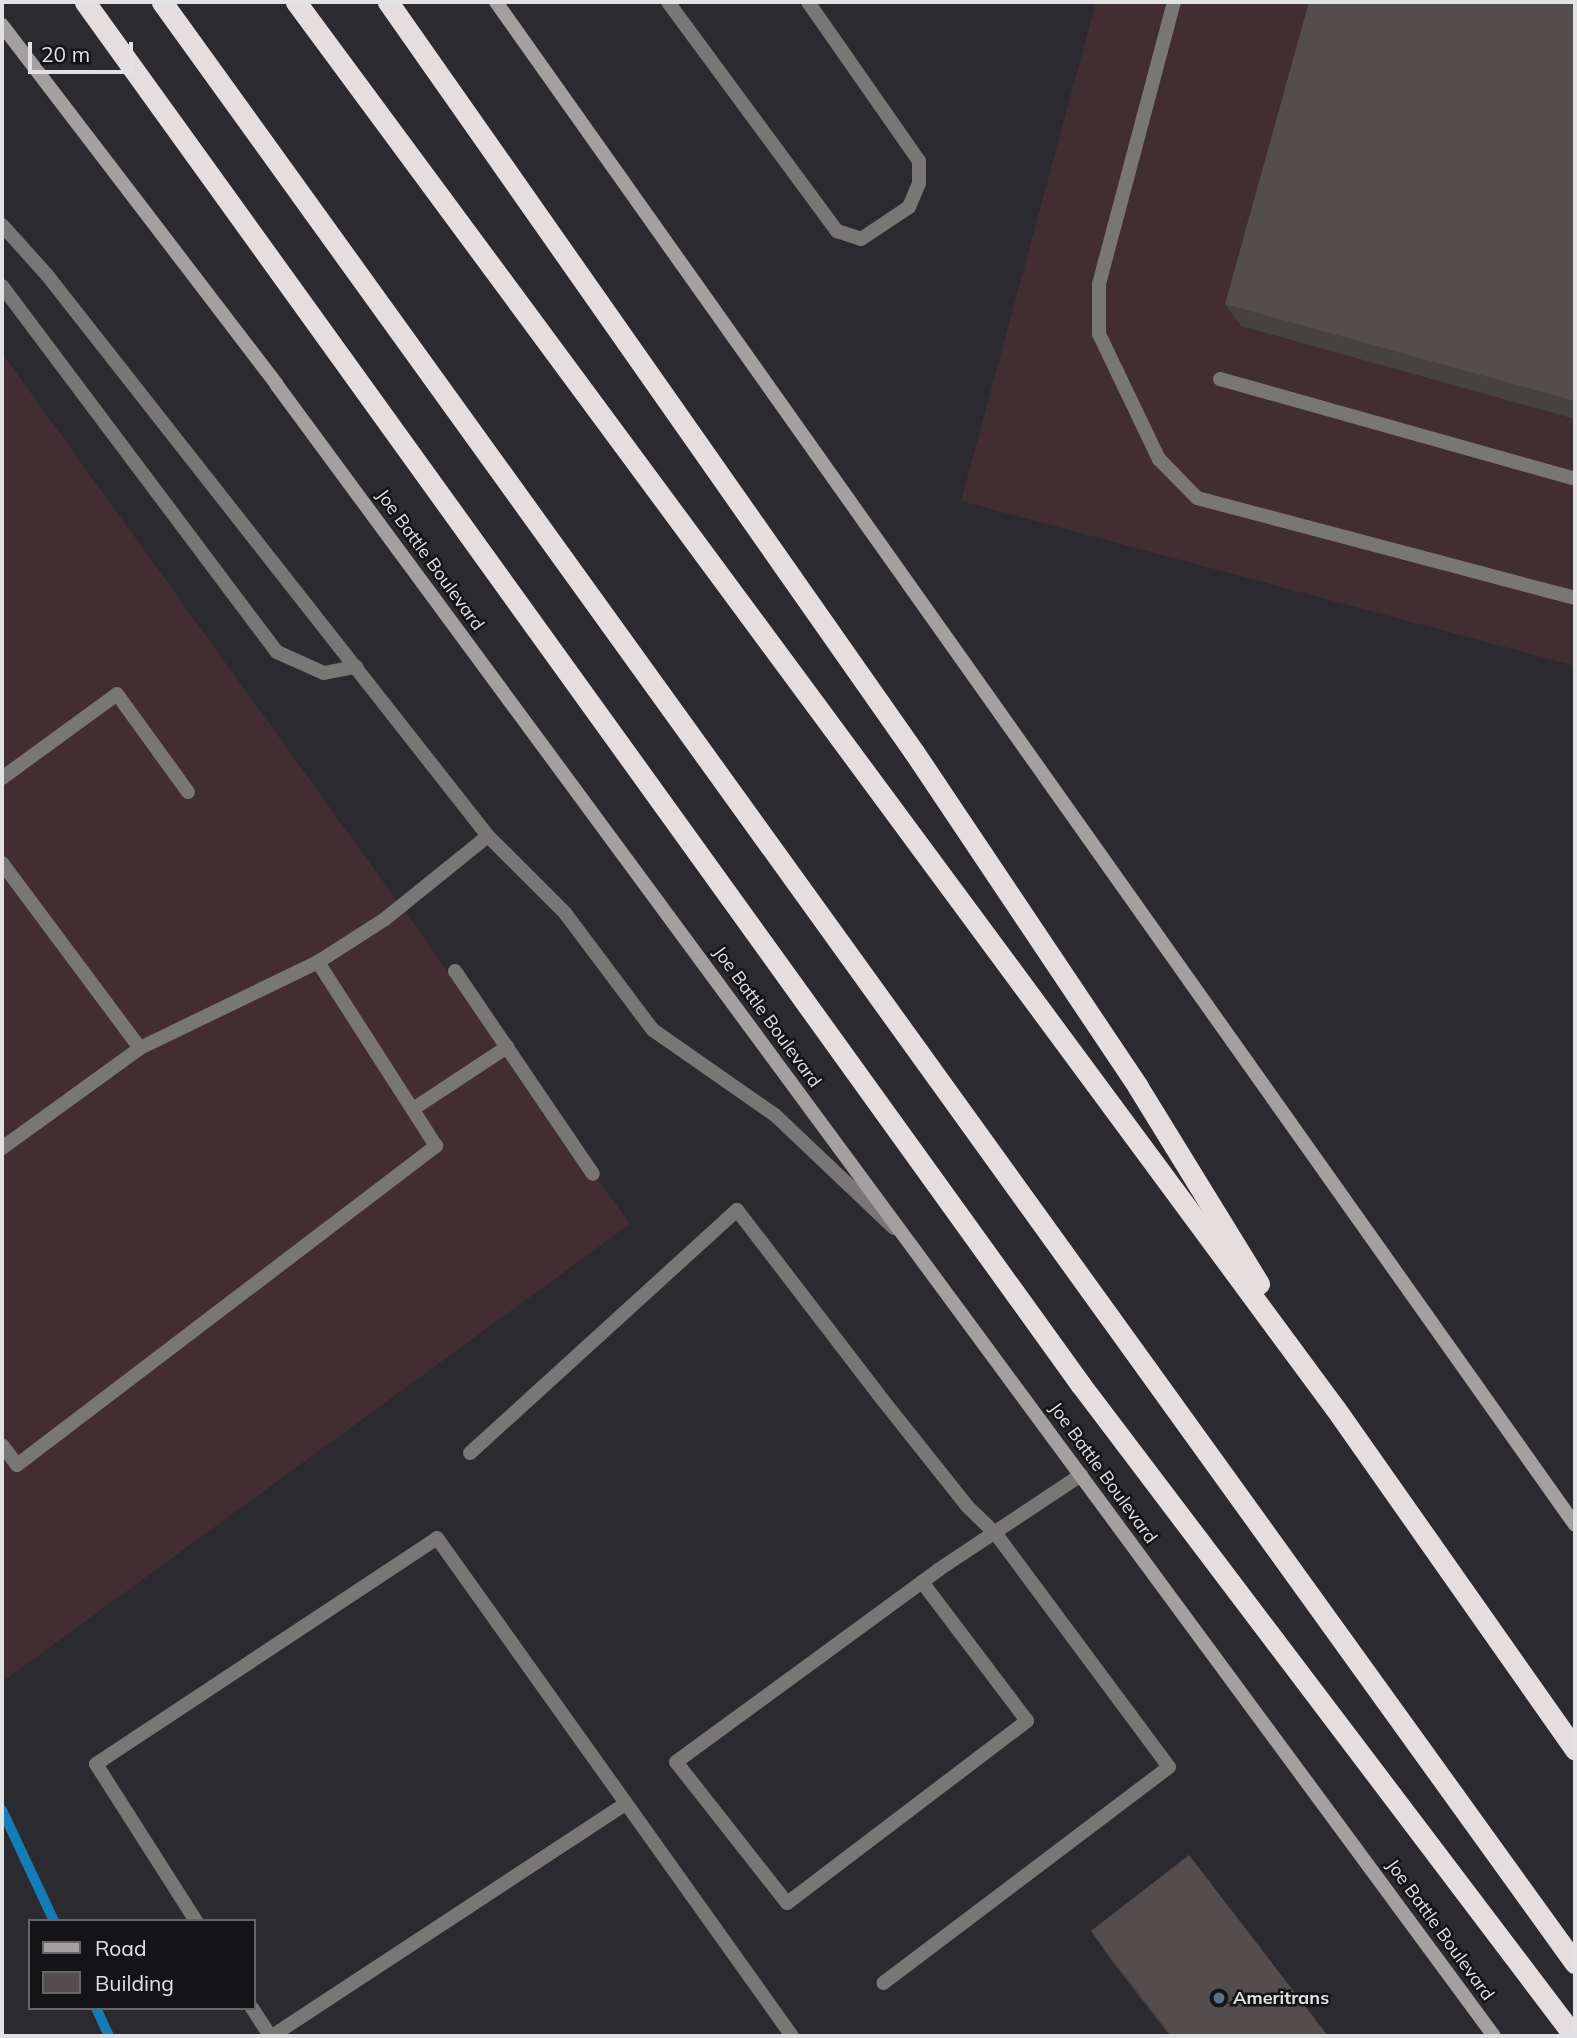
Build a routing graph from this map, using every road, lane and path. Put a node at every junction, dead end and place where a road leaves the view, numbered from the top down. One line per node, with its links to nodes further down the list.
1 (85, 2): 44 (highway)
2 (162, 2): 38 (highway)
3 (296, 2): 28 (highway)
4 (387, 2): 28 (highway)
5 (496, 2): 32 (main road)
6 (668, 2): 7 (lane)
7 (808, 2)
8 (1174, 2): 14 (lane)
9 (2, 25): 27 (main road, Joe Battle Boulevard)
10 (2, 225): 15 (lane)
11 (2, 286): 15 (lane)
12 (1220, 379): 13 (lane)
13 (1575, 479)
14 (1575, 598)
15 (356, 667): 18 (lane)
16 (2, 778): 17 (lane)
17 (188, 793)
18 (488, 836): 20 (lane); 27 (lane)
19 (2, 863): 23 (lane)
20 (318, 962): 23 (lane); 24 (lane)
21 (455, 971): 22 (lane)
22 (507, 1047): 24 (lane); 26 (lane)
23 (140, 1048): 25 (lane)
24 (413, 1110): 29 (lane)
25 (2, 1148)
26 (593, 1174)
27 (909, 1243): 31 (main road, Joe Battle Boulevard)
28 (1335, 1408): 35 (highway)
29 (2, 1445)
30 (470, 1453): 33 (lane)
31 (1081, 1475): 33 (lane); 43 (main road, Joe Battle Boulevard)
32 (1575, 1525)
33 (996, 1534): 34 (lane); 39 (lane)
34 (922, 1582): 34 (lane)
35 (1575, 1750)
36 (624, 1805): 37 (lane); 41 (lane); 42 (lane)
37 (195, 1919)
38 (1575, 1963)
39 (883, 1983)
40 (253, 2010): 41 (lane)
41 (271, 2036)
42 (792, 2036)
43 (1494, 2036)
44 (1574, 2036)

